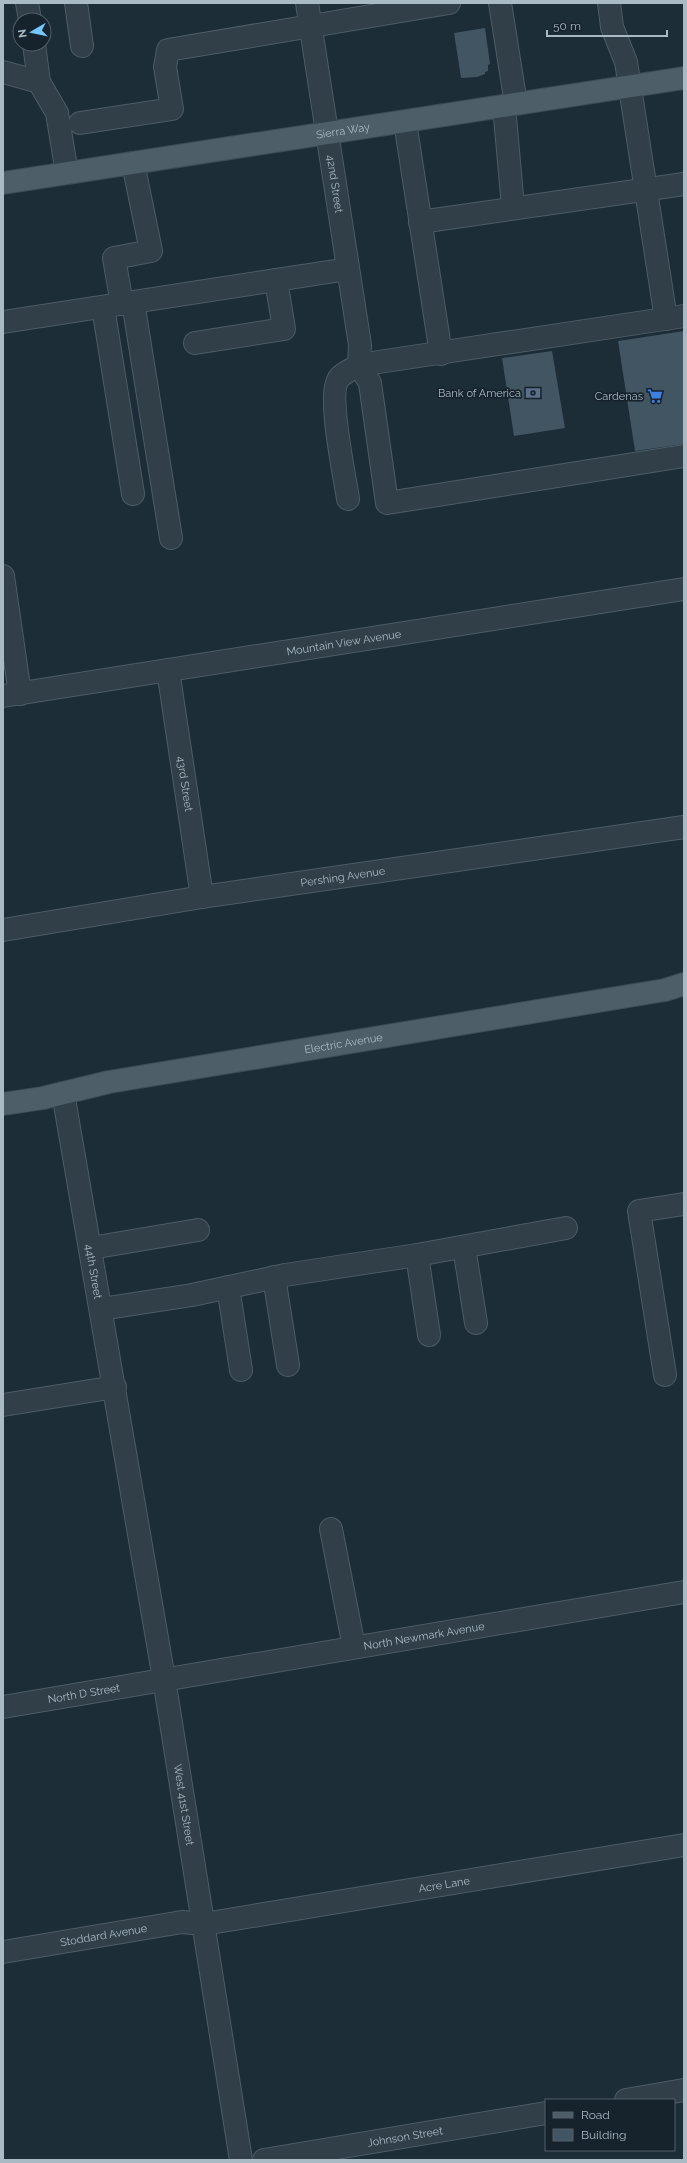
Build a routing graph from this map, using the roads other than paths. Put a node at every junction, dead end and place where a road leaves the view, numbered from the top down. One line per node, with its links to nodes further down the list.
1 (76, 3): 7 (street)
2 (307, 3): 6 (street, 42nd Street)
3 (449, 3): 6 (street)
4 (500, 3): 13 (street)
5 (609, 3): 12 (street)
6 (311, 25): 15 (street); 16 (street, 42nd Street)
7 (82, 46)
8 (35, 52): 11 (street)
9 (3, 72): 11 (street)
10 (684, 78): 12 (main road, Sierra Way)
11 (39, 82): 18 (street)
12 (630, 87): 13 (main road, Sierra Way); 21 (street)
13 (510, 105): 14 (main road, Sierra Way); 22 (street)
14 (405, 122): 16 (main road, Sierra Way); 23 (street)
15 (80, 123)
16 (327, 134): 17 (main road, Sierra Way); 24 (street, 42nd Street)
17 (133, 163): 18 (main road, Sierra Way); 26 (street)
18 (67, 174): 19 (main road, Sierra Way)
19 (3, 183)
20 (684, 184): 21 (street)
21 (646, 188): 22 (street); 27 (street)
22 (513, 207): 23 (street)
23 (420, 222): 30 (street)
24 (348, 269): 25 (street); 31 (street, 42nd Street)
25 (276, 280): 26 (street); 29 (street)
26 (119, 304): 28 (street); 33 (street); 35 (street)
27 (675, 317): 30 (street)
28 (3, 322)
29 (195, 343)
30 (441, 354): 31 (street)
31 (359, 365): 32 (street); 34 (street)
32 (684, 456)
33 (133, 494)
34 (348, 499)
35 (170, 538)
36 (3, 576): 39 (street)
37 (684, 589): 38 (street, Mountain View Avenue)
38 (168, 670): 39 (street, Mountain View Avenue); 41 (street, 43rd Street)
39 (12, 695)
40 (684, 827): 41 (street, Pershing Avenue)
41 (202, 897): 42 (street, Pershing Avenue)
42 (3, 930)
43 (684, 984): 44 (main road, Electric Avenue)
44 (63, 1093): 45 (main road, Electric Avenue); 50 (street, 44th Street)
45 (3, 1104)
46 (684, 1204): 59 (street)
47 (566, 1228): 49 (street)
48 (198, 1230): 50 (street)
49 (464, 1247): 51 (street); 55 (street)
50 (90, 1248): 54 (street, 44th Street)
51 (417, 1255): 52 (street); 56 (street)
52 (274, 1277): 53 (street); 57 (street)
53 (228, 1287): 54 (street); 58 (street)
54 (101, 1309): 60 (street, 44th Street)
55 (476, 1323)
56 (429, 1335)
57 (288, 1365)
58 (241, 1370)
59 (665, 1375)
60 (115, 1387): 61 (street); 62 (street, 44th Street)
61 (3, 1405)
62 (126, 1449): 66 (street, West 41st Street)
63 (331, 1529): 65 (street)
64 (684, 1592): 65 (street, North Newmark Avenue)
65 (354, 1647): 66 (street, North Newmark Avenue)
66 (164, 1679): 67 (street, North D Street); 69 (street, West 41st Street)
67 (3, 1707)
68 (684, 1845): 69 (street, Acre Lane)
69 (204, 1924): 70 (street, Stoddard Avenue); 74 (street, West 41st Street)
70 (3, 1952)
71 (684, 2093): 72 (street)
72 (634, 2099)
73 (545, 2113): 75 (street, Johnson Street)
74 (241, 2160)
75 (264, 2160)

